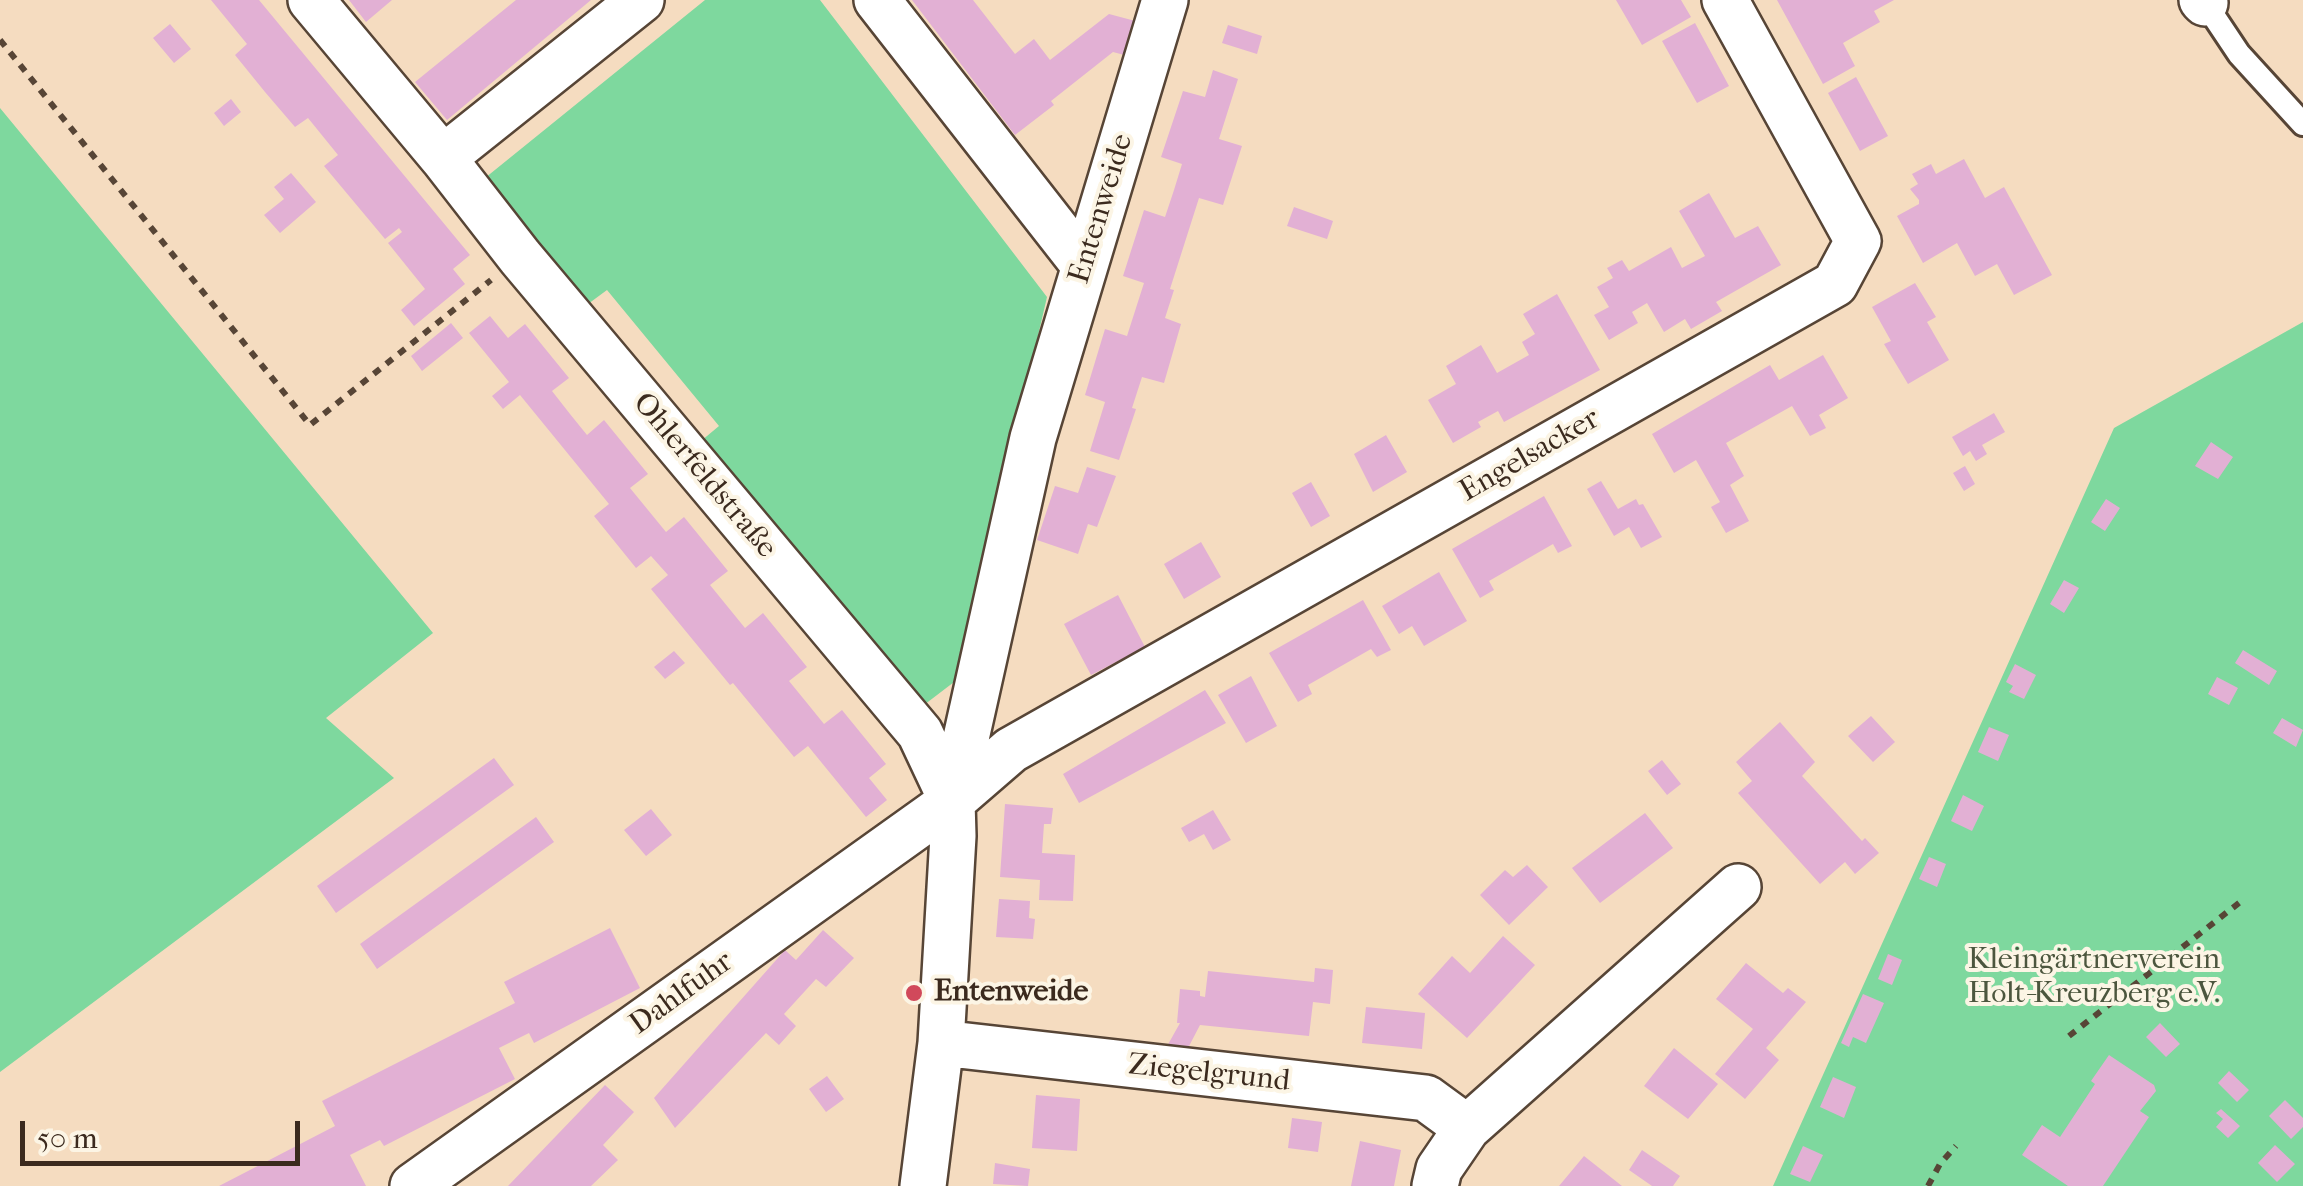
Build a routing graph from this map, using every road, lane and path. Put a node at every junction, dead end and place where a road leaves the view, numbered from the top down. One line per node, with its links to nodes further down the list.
1 (310, 0): 9 (street, Ohlerfeldstraße)
2 (640, 0): 9 (street)
3 (877, 0): 11 (street)
4 (1165, 0): 11 (street, Entenweide)
5 (1726, 0): 12 (street, Engelsacker)
6 (2204, 2): 8 (lane)
7 (0, 40): 10 (path)
8 (2303, 124)
9 (444, 158): 10 (street, Ohlerfeldstraße)
10 (520, 257): 12 (street, Ohlerfeldstraße)
11 (1084, 265): 12 (street, Entenweide)
12 (952, 801): 16 (street, Entenweide); 19 (street, Dahlfuhr)
13 (1738, 887): 17 (street)
14 (2244, 899): 15 (path)
15 (2069, 1036)
16 (941, 1044): 17 (street, Ziegelgrund); 20 (street, Entenweide)
17 (1467, 1128): 21 (street)
18 (1956, 1146): 22 (path)
19 (413, 1186)
20 (923, 1186)
21 (1435, 1186)
22 (1928, 1186)

